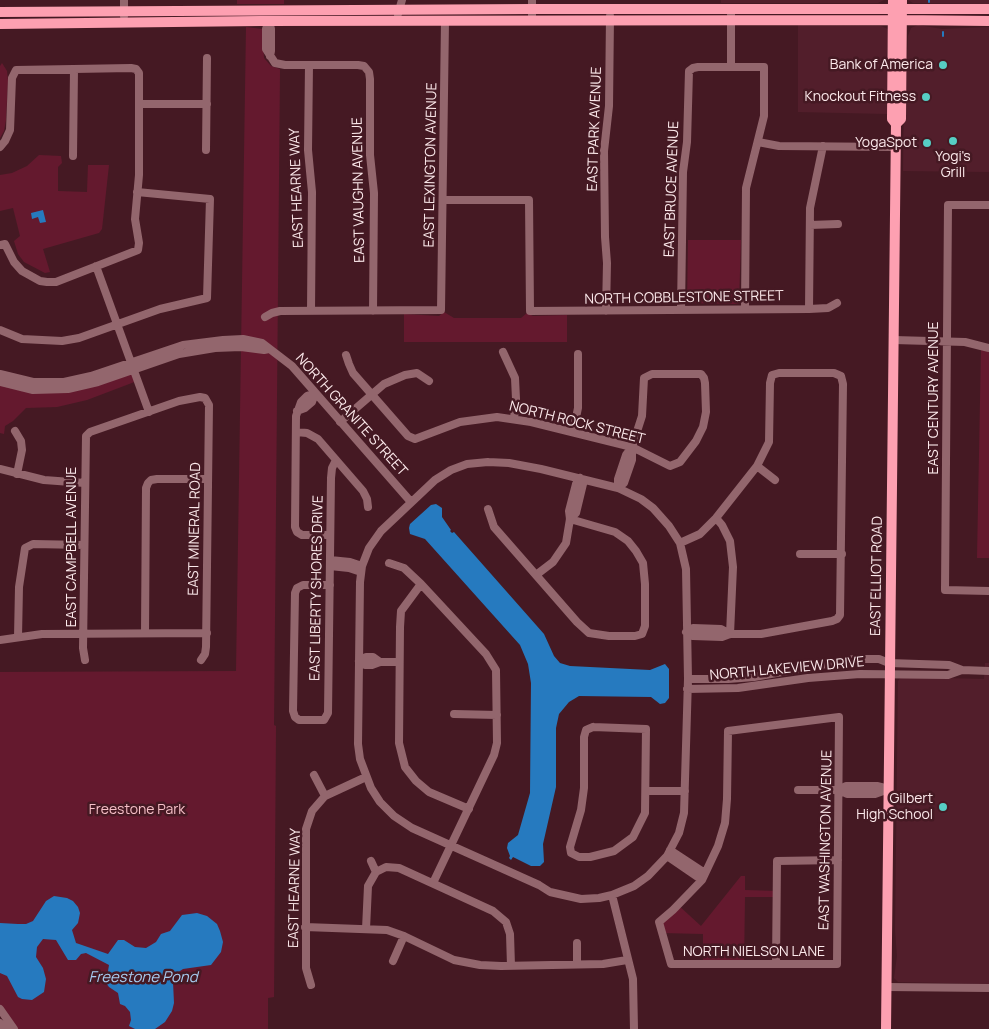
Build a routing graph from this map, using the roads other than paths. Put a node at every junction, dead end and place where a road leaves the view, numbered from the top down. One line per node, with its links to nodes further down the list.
1 (398, 3): 2 (main road); 9 (main road); 13 (street)
2 (532, 4): 7 (main road); 15 (street)
3 (124, 5): 9 (main road); 10 (main road); 20 (street)
4 (897, 5): 6 (main road); 8 (main road); 12 (main road, EAST ELLIOT ROAD)
5 (610, 8): 6 (main road); 7 (main road); 17 (street, EAST PARK AVENUE)
6 (731, 8): 11 (street)
7 (598, 9): 16 (main road)
8 (989, 9)
9 (269, 10): 19 (street)
10 (0, 12)
11 (731, 20): 12 (main road); 17 (main road); 24 (street)
12 (897, 20): 18 (main road); 25 (main road, EAST ELLIOT ROAD); 27 (main road, EAST ELLIOT ROAD)
13 (398, 21): 14 (main road); 19 (main road)
14 (445, 21): 15 (main road); 38 (street, EAST LEXINGTON AVENUE)
15 (532, 21): 16 (main road)
16 (562, 21): 17 (main road)
17 (610, 21): 50 (street, EAST PARK AVENUE)
18 (989, 21)
19 (270, 22): 20 (main road); 23 (street)
20 (124, 23): 21 (main road)
21 (0, 24)
22 (207, 58): 29 (street)
23 (308, 65): 48 (street, EAST HEARNE WAY); 49 (street, EAST VAUGHN AVENUE)
24 (731, 67): 31 (street); 47 (street, EAST BRUCE AVENUE)
25 (892, 67): 27 (main road); 30 (main road, EAST ELLIOT ROAD)
26 (74, 69): 28 (street); 33 (street); 36 (street)
27 (901, 89): 30 (main road, EAST ELLIOT ROAD)
28 (140, 104): 29 (street); 37 (street)
29 (207, 104): 35 (street)
30 (896, 124): 34 (main road, EAST ELLIOT ROAD)
31 (758, 142): 32 (street); 45 (street)
32 (823, 146): 34 (street); 40 (street)
33 (0, 147)
34 (896, 147): 54 (main road, EAST ELLIOT ROAD)
35 (206, 150)
36 (73, 156)
37 (137, 192): 43 (street); 52 (street)
38 (443, 200): 49 (street, EAST LEXINGTON AVENUE); 50 (street, NORTH COBBLESTONE STREET)
39 (989, 205): 55 (street, EAST CENTURY AVENUE)
40 (810, 224): 41 (street); 46 (street)
41 (838, 224)
42 (0, 245): 43 (street)
43 (96, 266): 52 (street)
44 (837, 303): 46 (street, NORTH COBBLESTONE STREET)
45 (745, 309): 46 (street, NORTH COBBLESTONE STREET); 47 (street, NORTH COBBLESTONE STREET)
46 (809, 309)
47 (681, 310): 50 (street, NORTH COBBLESTONE STREET)
48 (311, 311): 49 (street); 51 (street)
49 (373, 311)
50 (606, 311)
51 (265, 317)
52 (117, 324): 53 (street); 60 (street)
53 (0, 330)
54 (894, 340): 55 (street); 110 (main road, EAST ELLIOT ROAD)
55 (947, 342): 56 (street); 98 (street, EAST CENTURY AVENUE)
56 (989, 348)
57 (503, 352): 67 (street)
58 (578, 354): 71 (street)
59 (346, 355): 65 (street)
60 (131, 366): 61 (street); 63 (street); 64 (street, NORTH GRANITE STREET); 66 (street)
61 (0, 374)
62 (429, 381): 65 (street)
63 (0, 382)
64 (315, 394): 68 (street, NORTH GRANITE STREET); 70 (street)
65 (372, 394): 67 (street, NORTH ROCK STREET); 68 (street)
66 (149, 412): 78 (street, EAST MINERAL ROAD); 80 (street, EAST CAMPBELL AVENUE)
67 (514, 419): 71 (street, NORTH ROCK STREET)
68 (340, 422): 82 (street, NORTH GRANITE STREET)
69 (15, 431): 76 (street)
70 (296, 432): 73 (street); 87 (street)
71 (573, 432): 72 (street, NORTH ROCK STREET)
72 (632, 447): 72 (street, NORTH ROCK STREET); 81 (street)
73 (336, 460): 83 (street); 87 (street, EAST LIBERTY SHORES DRIVE)
74 (757, 466): 79 (street); 85 (street); 91 (street)
75 (0, 469): 76 (street)
76 (17, 474): 80 (street)
77 (580, 478): 81 (street); 82 (street); 86 (street)
78 (208, 479): 101 (street); 102 (street, EAST MINERAL ROAD)
79 (775, 480)
80 (84, 483): 89 (street, EAST CAMPBELL AVENUE)
81 (618, 488): 88 (street)
82 (411, 502): 94 (street)
83 (368, 507)
84 (488, 510): 95 (street)
85 (716, 518): 88 (street); 103 (street)
86 (570, 519): 95 (street); 95 (street)
87 (330, 535): 92 (street, EAST LIBERTY SHORES DRIVE)
88 (680, 543): 99 (street)
89 (84, 545): 100 (street, EAST CAMPBELL AVENUE); 104 (street)
90 (800, 554): 91 (street)
91 (842, 554): 103 (street)
92 (330, 563): 94 (street); 97 (street, EAST LIBERTY SHORES DRIVE)
93 (389, 564): 96 (street)
94 (362, 569): 108 (street)
95 (536, 575)
96 (421, 584): 109 (street); 116 (street)
97 (330, 585): 97 (street, EAST LIBERTY SHORES DRIVE)
98 (989, 591)
99 (686, 632): 103 (street); 114 (street)
100 (83, 633): 101 (street); 104 (street); 106 (street, EAST CAMPBELL AVENUE)
101 (145, 633): 102 (street)
102 (207, 633): 107 (street, EAST MINERAL ROAD)
103 (730, 634)
104 (18, 637): 105 (street)
105 (0, 640)
106 (85, 660)
107 (201, 660)
108 (359, 661): 109 (street); 118 (street)
109 (399, 662): 125 (street)
110 (889, 663): 111 (street, NORTH LAKEVIEW DRIVE); 113 (main road, EAST ELLIOT ROAD); 114 (street, NORTH LAKEVIEW DRIVE)
111 (962, 670): 112 (street); 113 (street, NORTH LAKEVIEW DRIVE)
112 (989, 671)
113 (890, 674): 114 (street, NORTH LAKEVIEW DRIVE); 119 (main road, EAST ELLIOT ROAD)
114 (688, 683): 123 (street)
115 (454, 714): 116 (street)
116 (497, 715): 125 (street)
117 (314, 775): 124 (street)
118 (366, 777): 124 (street, EAST HEARNE WAY); 126 (street)
119 (889, 789): 122 (street); 145 (main road, EAST ELLIOT ROAD)
120 (646, 790): 120 (street); 123 (street)
121 (798, 790): 122 (street)
122 (839, 790): 128 (street, EAST WASHINGTON AVENUE); 131 (street, EAST WASHINGTON AVENUE)
123 (685, 791): 127 (street)
124 (325, 796): 134 (street, EAST HEARNE WAY)
125 (469, 809): 126 (street)
126 (451, 845): 132 (street); 133 (street)
127 (669, 853): 131 (street); 133 (street)
128 (838, 860): 141 (street); 142 (street, EAST WASHINGTON AVENUE)
129 (371, 861): 130 (street)
130 (376, 872): 132 (street); 135 (street)
131 (704, 876): 141 (street, NORTH NIELSON LANE)
132 (433, 883): 143 (street)
133 (612, 895): 138 (street)
134 (306, 927): 135 (street); 144 (street, EAST HEARNE WAY)
135 (366, 928): 136 (street)
136 (404, 936): 139 (street); 143 (street)
137 (577, 943): 140 (street)
138 (627, 960): 140 (street); 151 (street)
139 (393, 961)
140 (577, 964): 143 (street)
141 (776, 964): 142 (street, NORTH NIELSON LANE)
142 (837, 964)
143 (511, 966)
144 (312, 985)
145 (886, 987): 146 (street); 152 (main road, EAST ELLIOT ROAD)
146 (989, 988)
147 (0, 1009): 150 (street)
148 (0, 1022): 149 (street)
149 (5, 1029)
150 (14, 1029)
151 (634, 1029)
152 (886, 1029)

